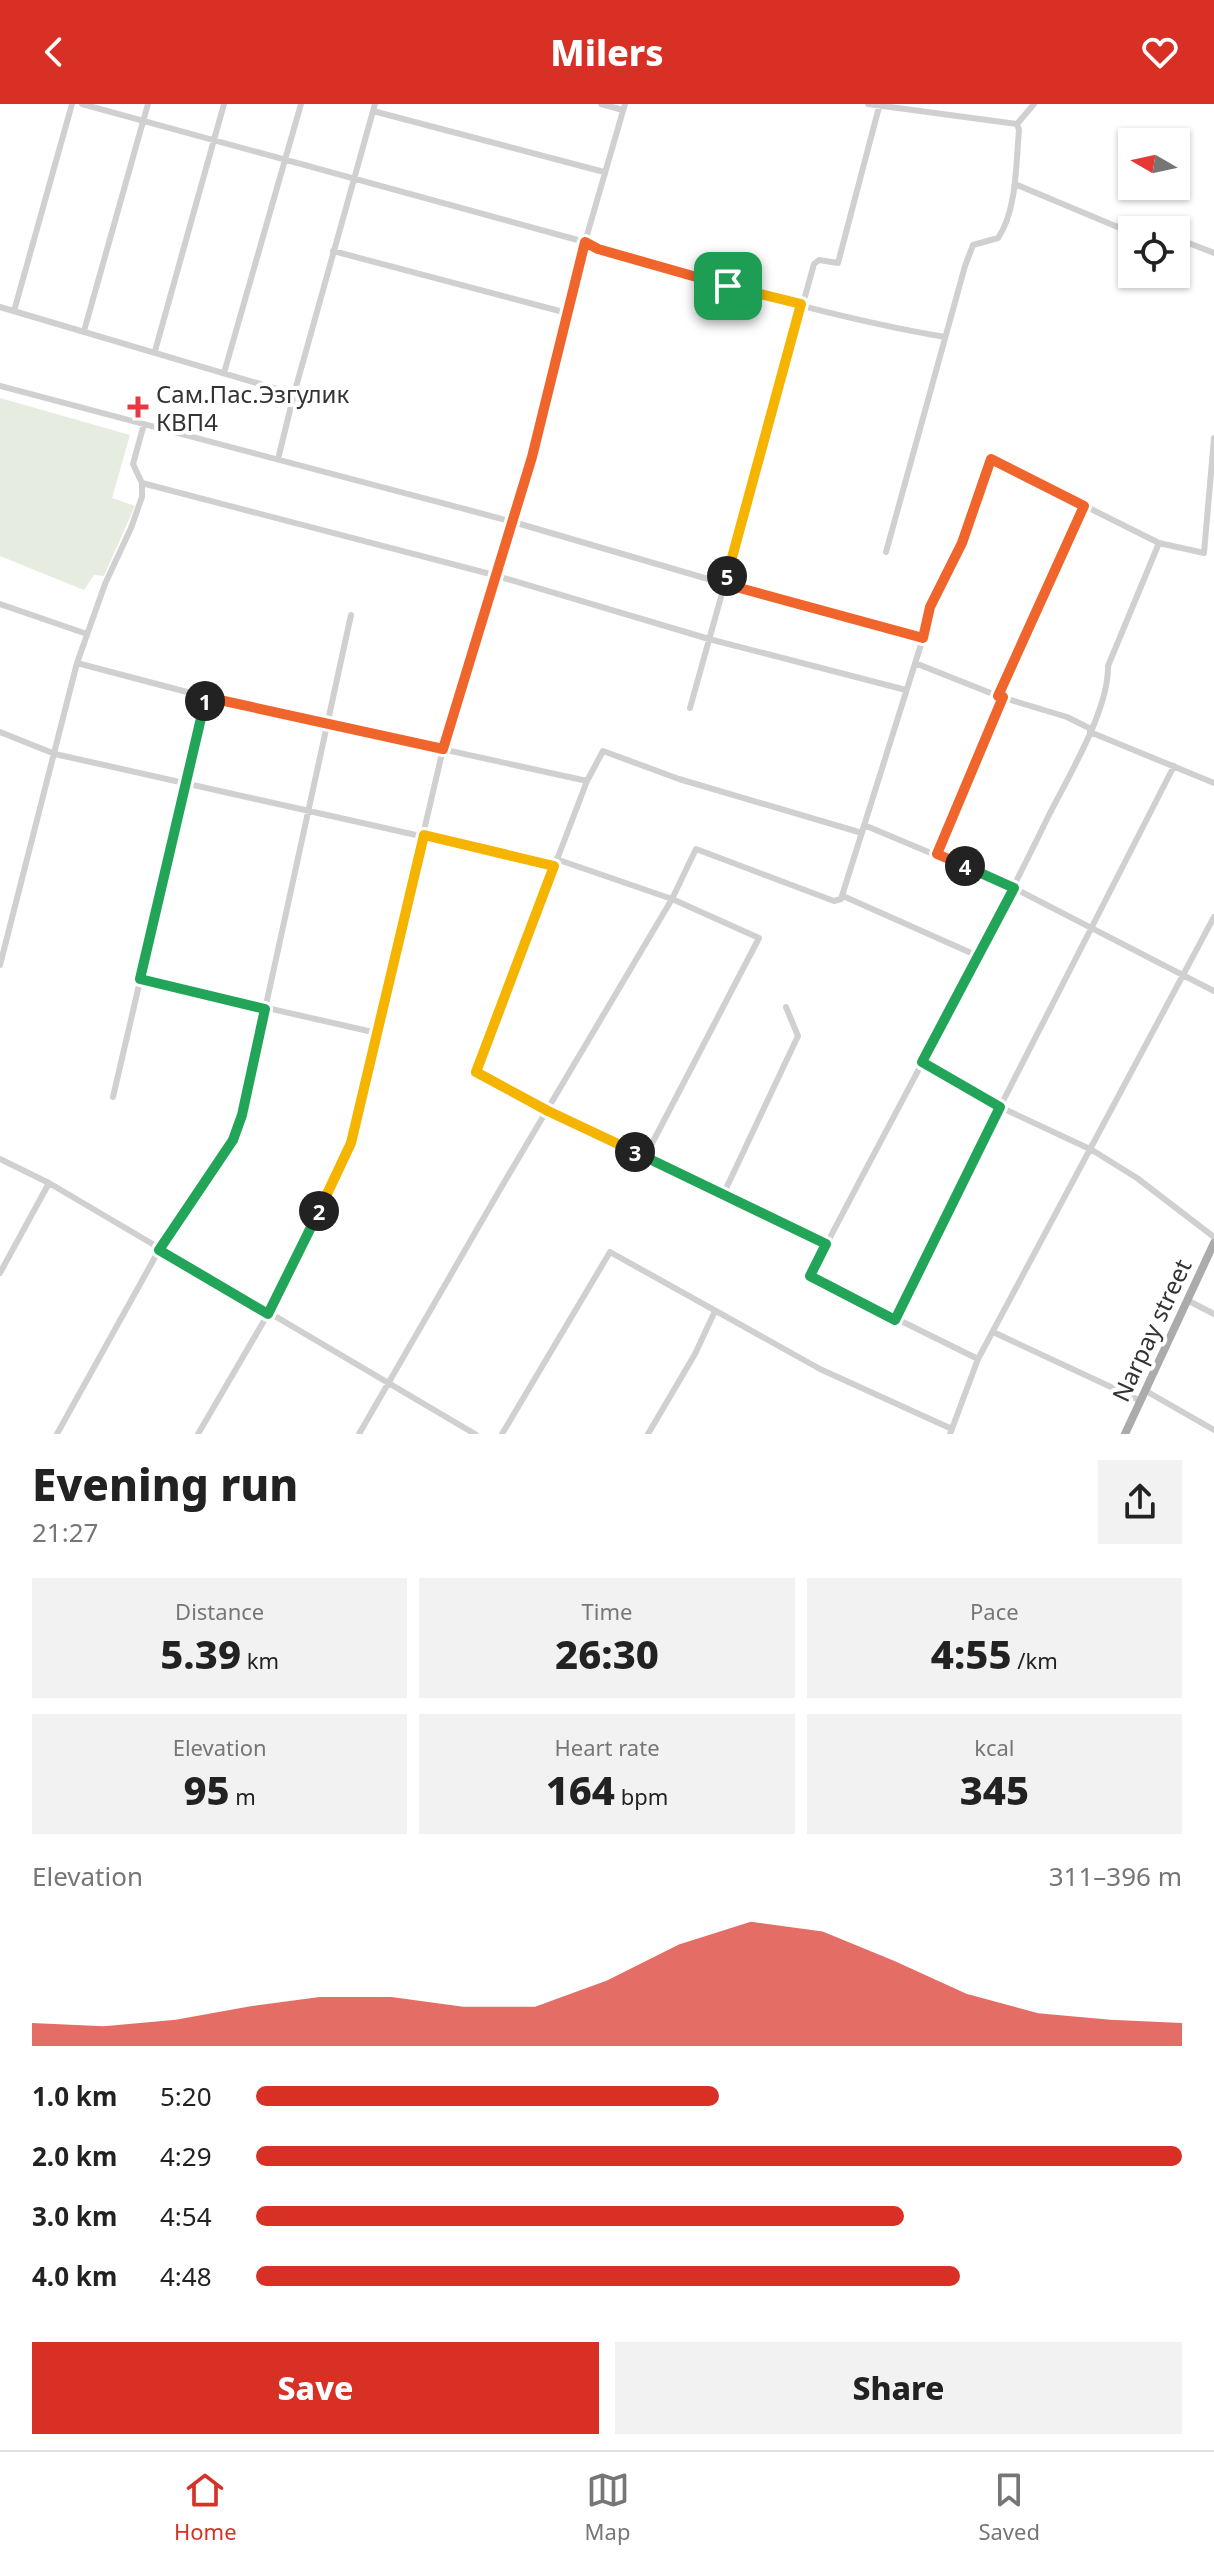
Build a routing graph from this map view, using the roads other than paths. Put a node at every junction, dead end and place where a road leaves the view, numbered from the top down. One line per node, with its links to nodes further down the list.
1 (72, 104): 27 (street)
2 (82, 104): 13 (street)
3 (148, 104): 13 (street)
4 (224, 104): 15 (street)
5 (301, 104): 16 (street)
6 (601, 104): 9 (street)
7 (868, 104): 10 (street)
8 (1034, 104): 14 (street)
9 (624, 107): 17 (street)
10 (879, 107): 11 (street); 25 (street)
11 (904, 107): 14 (street)
12 (374, 108): 17 (street); 18 (street)
13 (144, 121): 15 (street); 29 (street)
14 (1017, 124): 19 (street)
15 (214, 140): 16 (street); 31 (street)
16 (285, 159): 18 (street); 32 (street)
17 (604, 172): 21 (street)
18 (354, 178): 21 (street); 23 (street)
19 (1015, 184): 20 (street); 30 (street)
20 (1118, 227)
21 (585, 242): 25 (street); 28 (street)
22 (1190, 244): 24 (street)
23 (333, 251): 28 (street); 34 (street)
24 (1214, 253)
25 (801, 304): 30 (street); 44 (street)
26 (0, 307): 27 (street)
27 (14, 311): 29 (street)
28 (567, 313): 40 (street)
29 (84, 331): 31 (street)
30 (945, 337): 42 (street)
31 (155, 351): 32 (street)
32 (224, 373): 34 (street)
33 (0, 386): 35 (street)
34 (294, 394): 37 (street)
35 (144, 424): 37 (street); 38 (street)
36 (1214, 438): 41 (street)
37 (278, 459): 40 (street)
38 (142, 483): 43 (street); 47 (street)
39 (1084, 506): 41 (street); 48 (street); 53 (street)
40 (510, 521): 43 (street); 44 (street)
41 (1159, 543): 57 (street)
42 (886, 552)
43 (494, 575): 49 (street); 59 (street)
44 (725, 584): 48 (street); 49 (street)
45 (0, 604): 47 (street)
46 (351, 615): 56 (street)
47 (87, 634): 50 (street)
48 (923, 638): 51 (street)
49 (709, 639): 52 (street); 55 (street)
50 (77, 663): 54 (street); 60 (street)
51 (915, 663): 52 (street); 53 (street)
52 (906, 690): 66 (street)
53 (1000, 696): 57 (street); 69 (street)
54 (206, 697): 56 (street); 63 (street)
55 (690, 708)
56 (327, 722): 59 (street); 65 (street)
57 (1091, 730): 61 (street); 71 (street)
58 (0, 732): 60 (street)
59 (443, 749): 62 (street); 68 (street)
60 (55, 754): 63 (street); 77 (street)
61 (1174, 766): 64 (street); 75 (street)
62 (587, 781): 67 (street); 70 (street)
63 (185, 783): 65 (street); 79 (street)
64 (1214, 783)
65 (309, 810): 68 (street); 82 (street)
66 (864, 825): 67 (street); 69 (street)
67 (862, 833): 72 (street)
68 (424, 835): 70 (street); 83 (street)
69 (937, 854): 71 (street)
70 (555, 863): 73 (street); 87 (street)
71 (1014, 888): 75 (street); 76 (street)
72 (843, 896): 73 (street); 76 (street)
73 (672, 899): 87 (street); 89 (street)
74 (1214, 917): 78 (street)
75 (1092, 926): 78 (street); 86 (street)
76 (978, 956): 84 (street)
77 (0, 965)
78 (1182, 975): 80 (street); 88 (street)
79 (140, 979): 82 (street); 85 (street)
80 (1214, 991)
81 (786, 1007): 92 (street)
82 (265, 1009): 83 (street); 96 (street)
83 (377, 1033): 100 (street)
84 (922, 1062): 86 (street); 95 (street)
85 (113, 1097)
86 (1000, 1107): 88 (street); 102 (street)
87 (548, 1111): 89 (street); 105 (street)
88 (1092, 1150): 93 (street); 103 (street)
89 (645, 1157): 92 (street)
90 (0, 1159): 91 (street)
91 (49, 1183): 96 (street); 97 (street)
92 (723, 1195): 95 (street)
93 (1214, 1237)
94 (1214, 1243): 98 (main road, Narpay street)
95 (826, 1244): 102 (street)
96 (159, 1250): 100 (street); 110 (street)
97 (0, 1273)
98 (1187, 1300): 101 (street); 106 (main road, Narpay street)
99 (715, 1311): 109 (street); 114 (street); 115 (street)
100 (268, 1314): 105 (street); 111 (street)
101 (1214, 1314)
102 (895, 1320): 104 (street)
103 (993, 1332): 104 (street); 107 (street)
104 (978, 1359): 109 (street)
105 (389, 1384): 112 (street); 113 (street)
106 (1146, 1391): 107 (main road, Narpay street); 108 (street)
107 (1141, 1401): 116 (main road, Narpay street)
108 (1214, 1430)
109 (951, 1432)
110 (57, 1434)
111 (198, 1434)
112 (359, 1434)
113 (475, 1434)
114 (502, 1434)
115 (648, 1434)
116 (1125, 1434)

